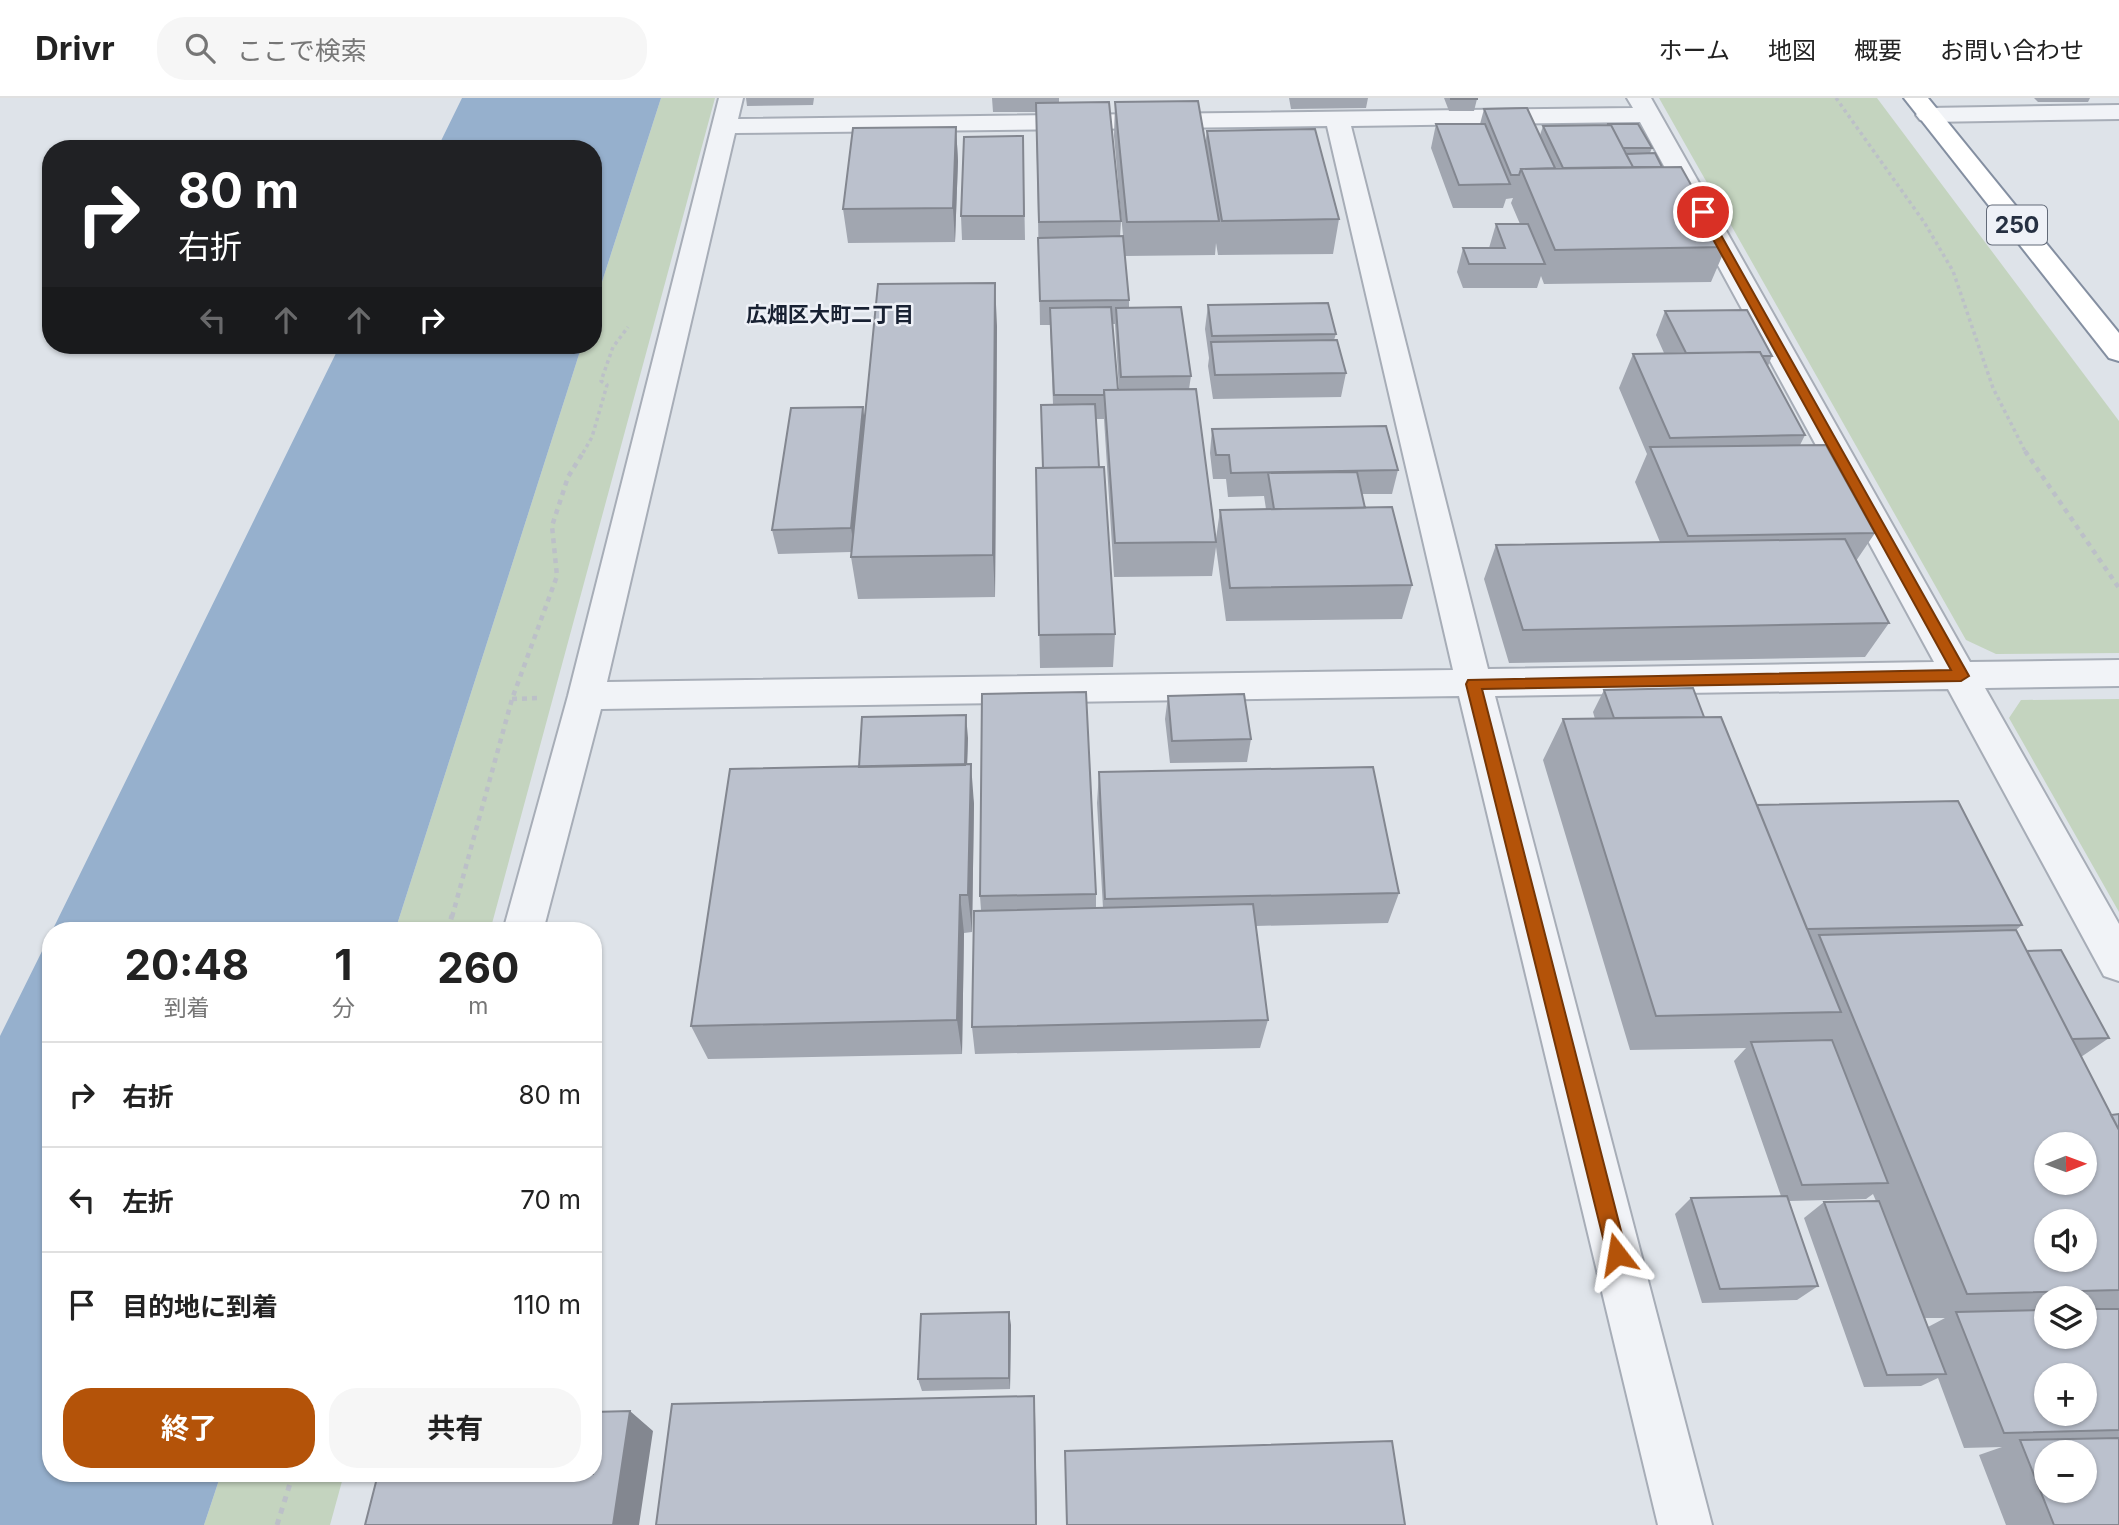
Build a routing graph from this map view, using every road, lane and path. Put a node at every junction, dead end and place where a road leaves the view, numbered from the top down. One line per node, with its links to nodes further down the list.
1 (1836, 98): 9 (path)
2 (1644, 106): 6 (street); 11 (street)
3 (1922, 106): 5 (street); 8 (highway, 250)
4 (728, 112): 6 (street); 13 (street)
5 (2119, 112)
6 (1337, 119): 12 (street)
7 (631, 318): 14 (path)
8 (2119, 352)
9 (2119, 588)
10 (2119, 673): 11 (street)
11 (1961, 676): 12 (street); 16 (street)
12 (1474, 684): 13 (street); 19 (street)
13 (586, 695): 15 (street)
14 (450, 922)
15 (525, 922)
16 (2119, 963)
17 (290, 1482): 18 (path)
18 (277, 1525)
19 (1685, 1525)

